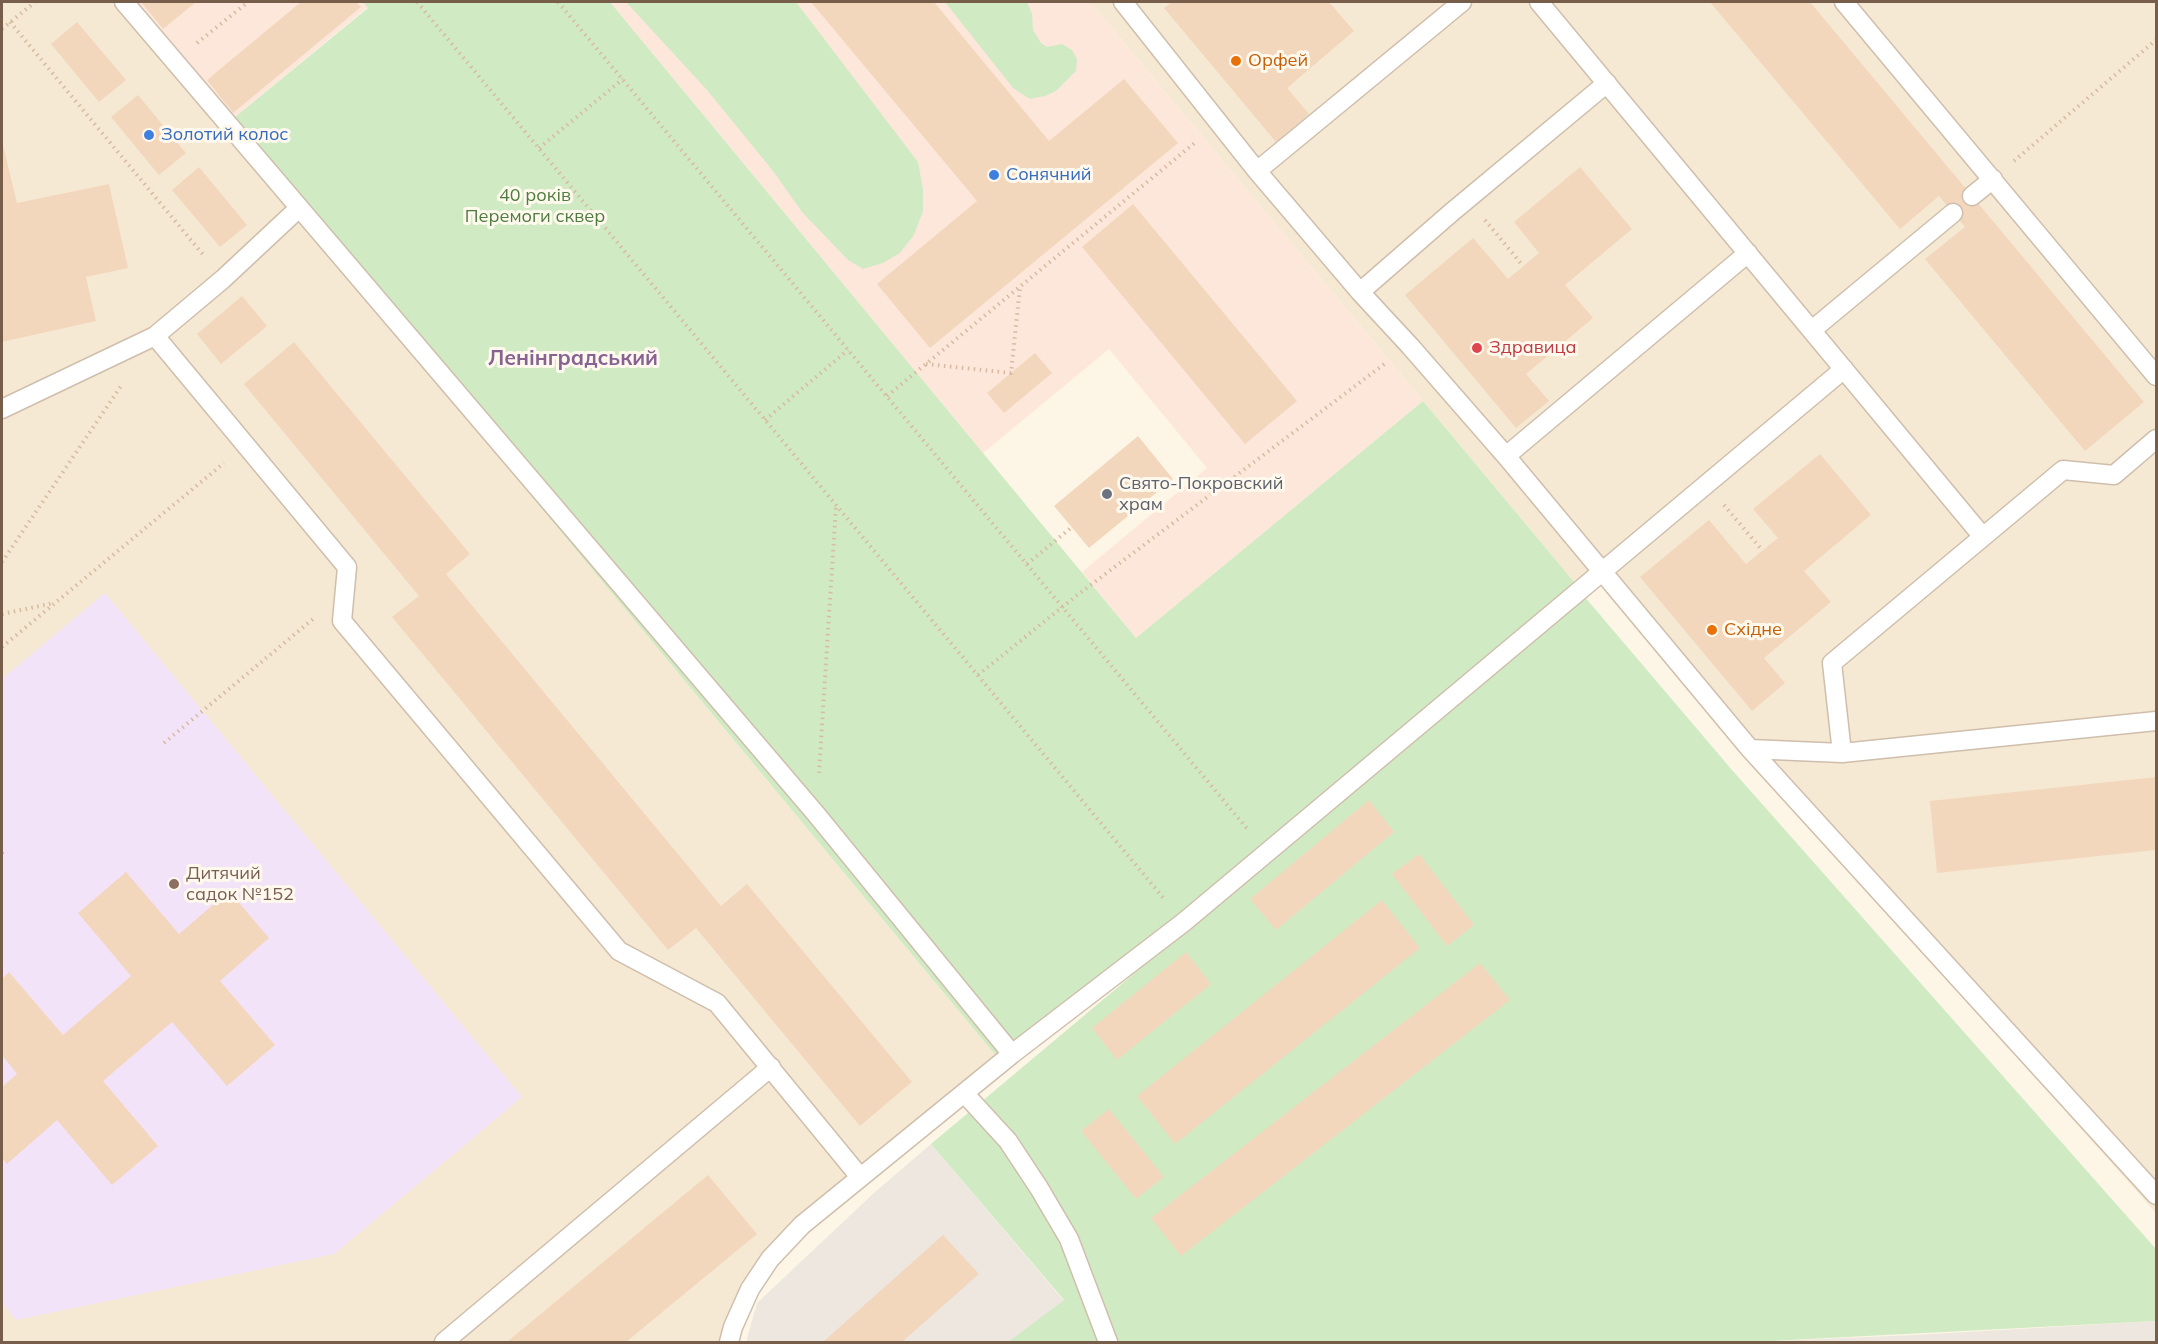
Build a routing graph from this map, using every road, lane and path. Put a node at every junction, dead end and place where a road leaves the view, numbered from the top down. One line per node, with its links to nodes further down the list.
1 (35, 2): 10 (path)
2 (124, 2): 13 (lane)
3 (248, 2): 13 (path)
4 (417, 2): 17 (path)
5 (558, 2): 14 (path)
6 (1123, 2): 16 (lane)
7 (1462, 2): 18 (lane)
8 (1539, 2): 15 (lane)
9 (1844, 2): 19 (lane)
10 (10, 22): 11 (path); 26 (path)
11 (2, 29)
12 (2157, 40): 19 (path)
13 (175, 61): 22 (lane)
14 (622, 79): 17 (path); 32 (path)
15 (1607, 83): 21 (lane); 24 (lane)
16 (1218, 123): 18 (lane); 27 (path)
17 (539, 148): 39 (path)
18 (1257, 171): 28 (lane)
19 (1993, 179): 20 (lane); 35 (lane)
20 (1972, 196)
21 (1467, 199): 25 (path); 28 (lane)
22 (300, 208): 26 (lane); 61 (lane)
23 (1953, 213): 29 (lane)
24 (1748, 253): 29 (lane); 42 (lane)
25 (1523, 266)
26 (223, 279): 30 (lane)
27 (1020, 286): 33 (path); 33 (path)
28 (1360, 292): 31 (lane)
29 (1812, 330): 34 (lane)
30 (155, 336): 38 (lane); 41 (lane)
31 (1410, 345): 42 (lane); 53 (path)
32 (848, 350): 37 (path); 39 (path)
33 (926, 364): 37 (path)
34 (1844, 369): 43 (lane); 46 (lane)
35 (2157, 376)
36 (121, 385): 48 (path)
37 (887, 396): 49 (path)
38 (2, 409)
39 (765, 420): 44 (path)
40 (2157, 440): 46 (lane)
41 (245, 446): 51 (lane); 52 (path)
42 (1506, 456): 50 (lane)
43 (1706, 484): 47 (path); 50 (lane)
44 (836, 505): 56 (path); 61 (path)
45 (1072, 527): 49 (path)
46 (1983, 537): 60 (lane)
47 (1762, 550)
48 (2, 562)
49 (1027, 564): 53 (path)
50 (1602, 571): 59 (lane); 63 (lane)
51 (344, 594): 58 (path); 65 (lane)
52 (56, 603): 54 (path); 55 (path)
53 (1063, 607): 56 (path); 62 (path)
54 (2, 614)
55 (2, 647)
56 (978, 675): 63 (path)
57 (2157, 721): 60 (lane)
58 (164, 743)
59 (1750, 749): 60 (lane); 68 (lane)
60 (1842, 753)
61 (816, 814): 64 (lane)
62 (1250, 832)
63 (1184, 922): 64 (lane)
64 (1012, 1054): 66 (lane)
65 (771, 1067): 67 (lane); 69 (lane)
66 (964, 1093): 67 (lane); 71 (lane)
67 (860, 1177): 70 (lane)
68 (2157, 1195)
69 (444, 1342)
70 (729, 1342)
71 (1108, 1342)

